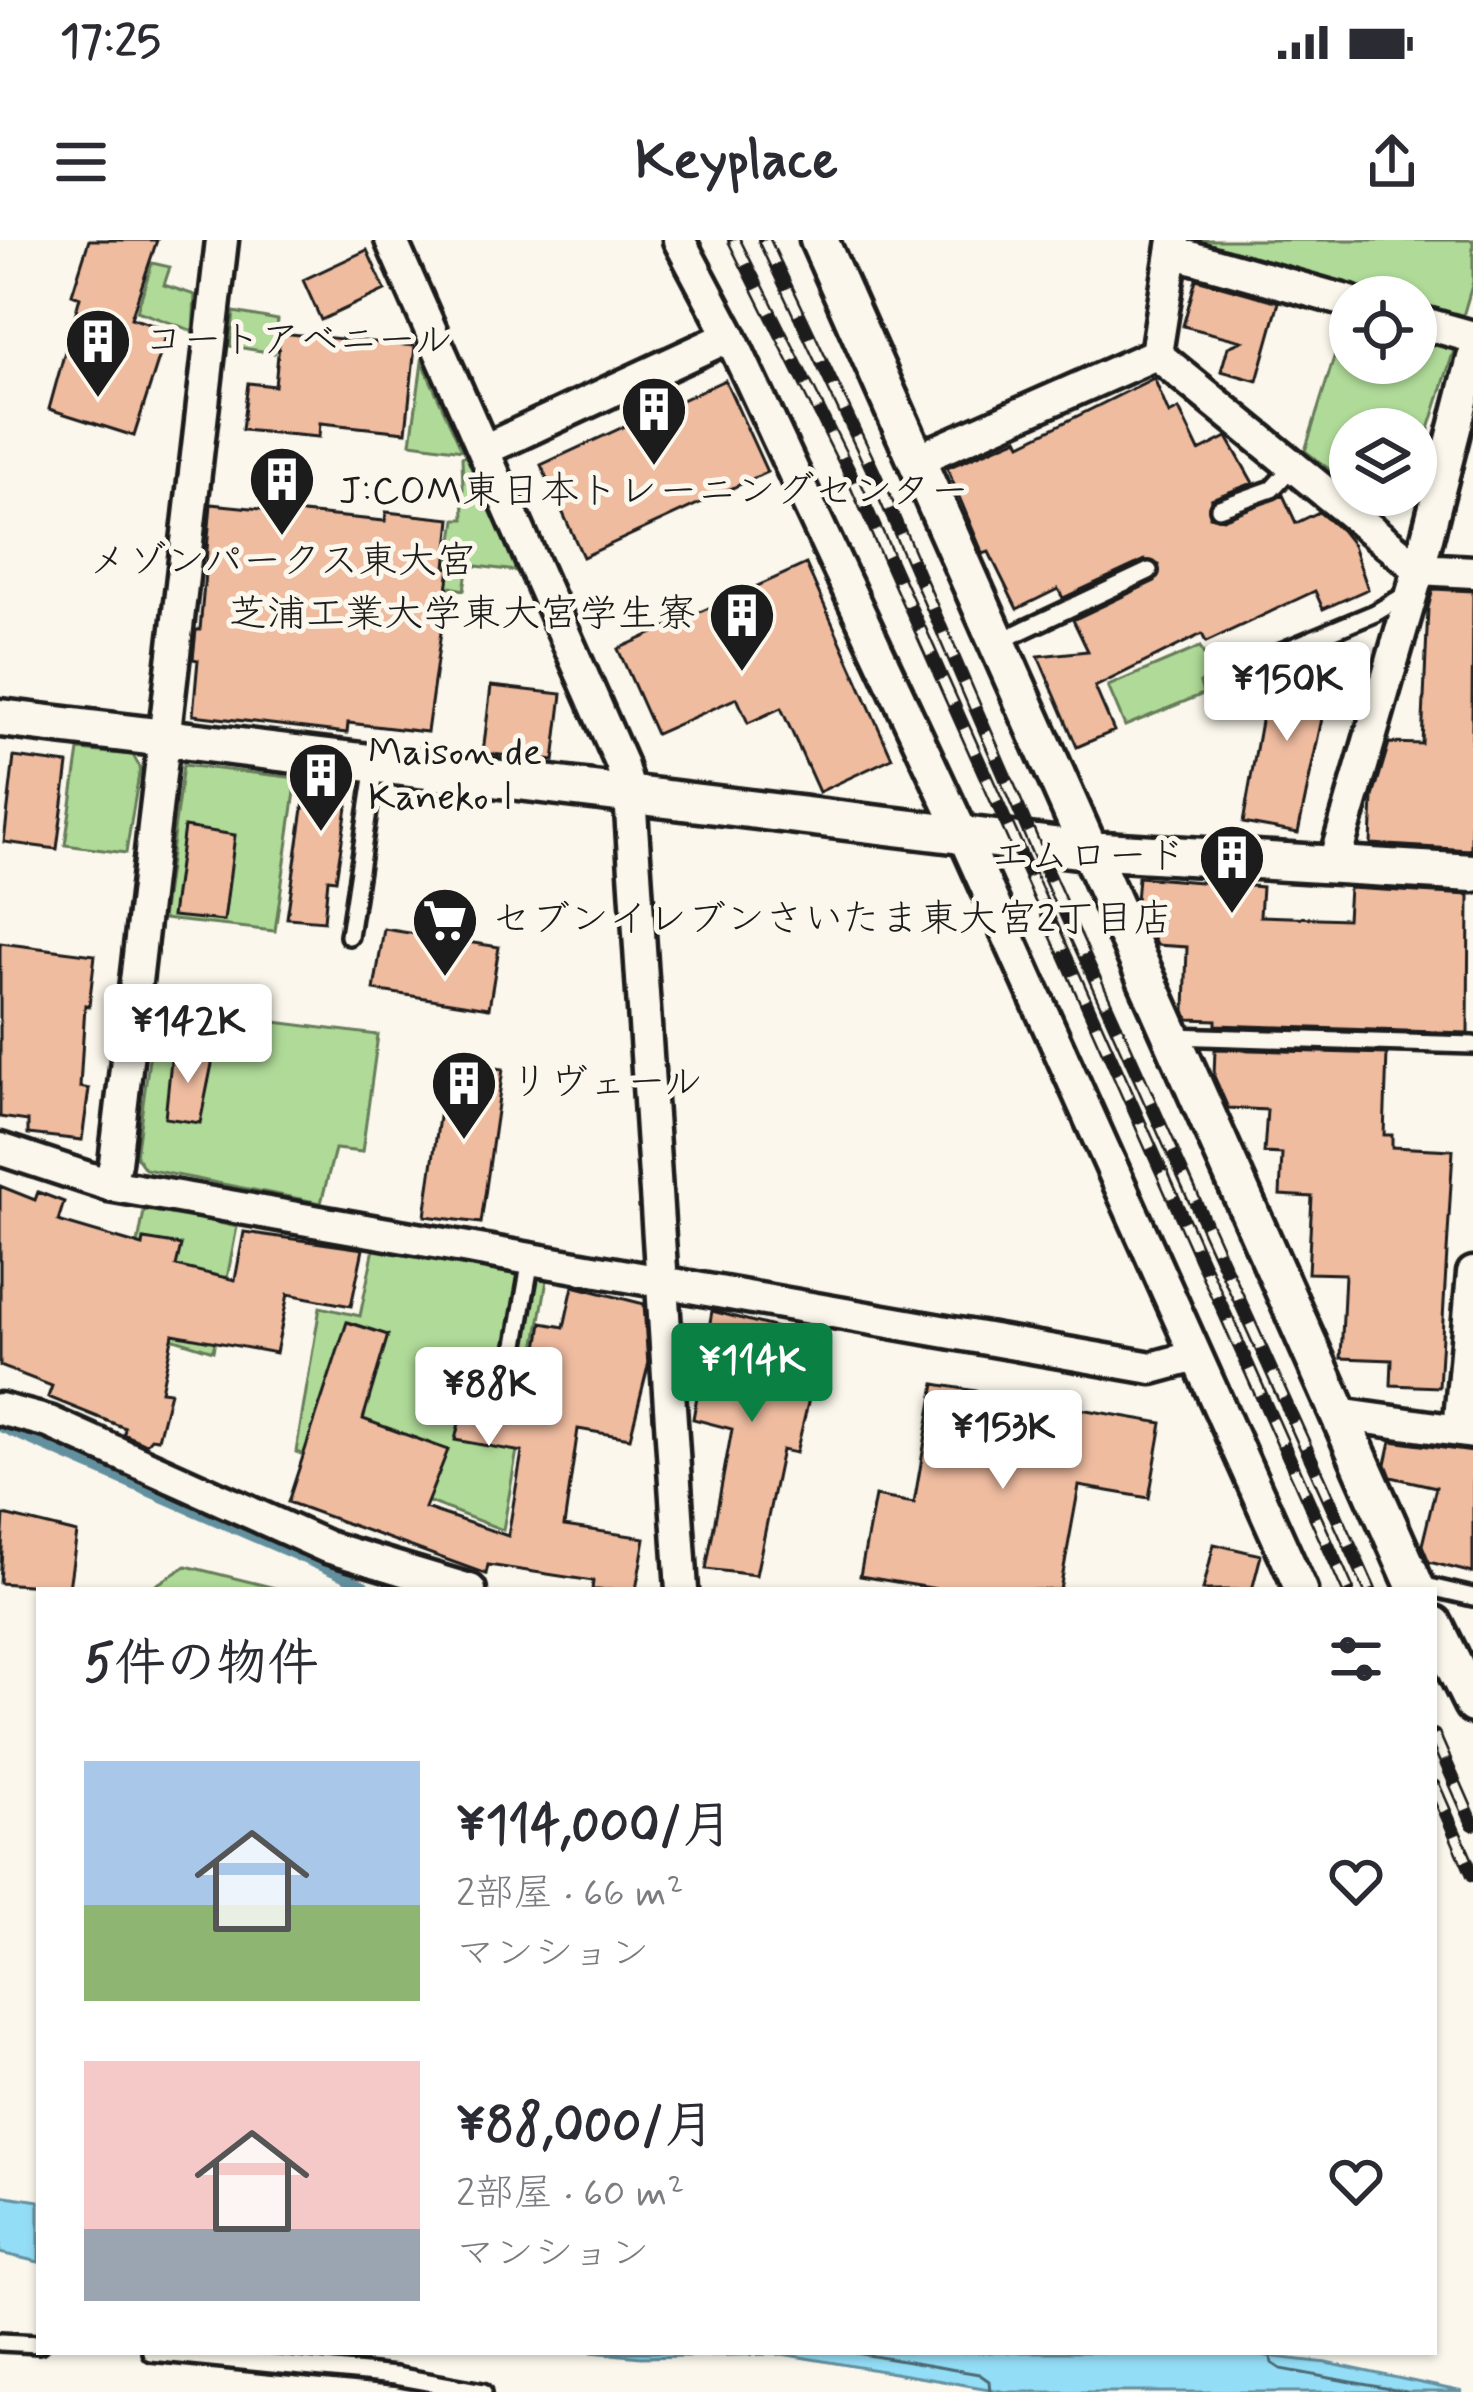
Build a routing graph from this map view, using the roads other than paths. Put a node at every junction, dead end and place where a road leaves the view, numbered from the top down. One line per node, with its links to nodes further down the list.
1 (222, 240): 22 (street)
2 (391, 240): 12 (street)
3 (680, 240): 8 (street)
4 (819, 240): 13 (street)
5 (1173, 246): 6 (street); 10 (street)
6 (1329, 295)
7 (1437, 327): 9 (street)
8 (730, 336): 12 (street); 25 (street)
9 (1473, 337)
10 (1156, 354): 13 (street); 14 (street)
11 (1473, 358): 18 (street)
12 (484, 450): 24 (street)
13 (916, 460): 19 (street)
14 (1293, 466): 15 (lane); 18 (street)
15 (1219, 508)
16 (1149, 571): 19 (lane)
17 (1473, 572): 18 (street)
18 (1416, 580): 20 (lane); 27 (street)
19 (995, 643): 26 (street)
20 (1281, 652)
21 (0, 718): 22 (street)
22 (162, 738): 23 (street); 33 (street)
23 (375, 765): 24 (street); 29 (lane)
24 (630, 795): 25 (street); 36 (street)
25 (964, 835): 26 (street); 37 (street)
26 (1086, 850): 27 (street); 30 (street)
27 (1333, 866): 28 (street)
28 (1473, 873)
29 (349, 936)
30 (1169, 1036): 31 (lane); 40 (street)
31 (1473, 1045)
32 (0, 1149): 33 (street)
33 (109, 1185): 34 (street)
34 (531, 1259): 36 (street); 38 (lane)
35 (1473, 1273): 41 (street)
36 (661, 1282): 37 (street); 43 (street)
37 (1196, 1356): 44 (street)
38 (450, 1386)
39 (0, 1409): 42 (street)
40 (1338, 1414): 41 (street); 45 (street)
41 (1466, 1432)
42 (460, 1587)
43 (682, 1587)
44 (1300, 1587)
45 (1416, 1587)
46 (1437, 1591): 47 (lane)
47 (1473, 1597)
48 (1437, 1631): 49 (street)
49 (1473, 1704)
50 (0, 2342): 51 (lane)
51 (36, 2344)
52 (182, 2355): 53 (lane)
53 (483, 2392)

